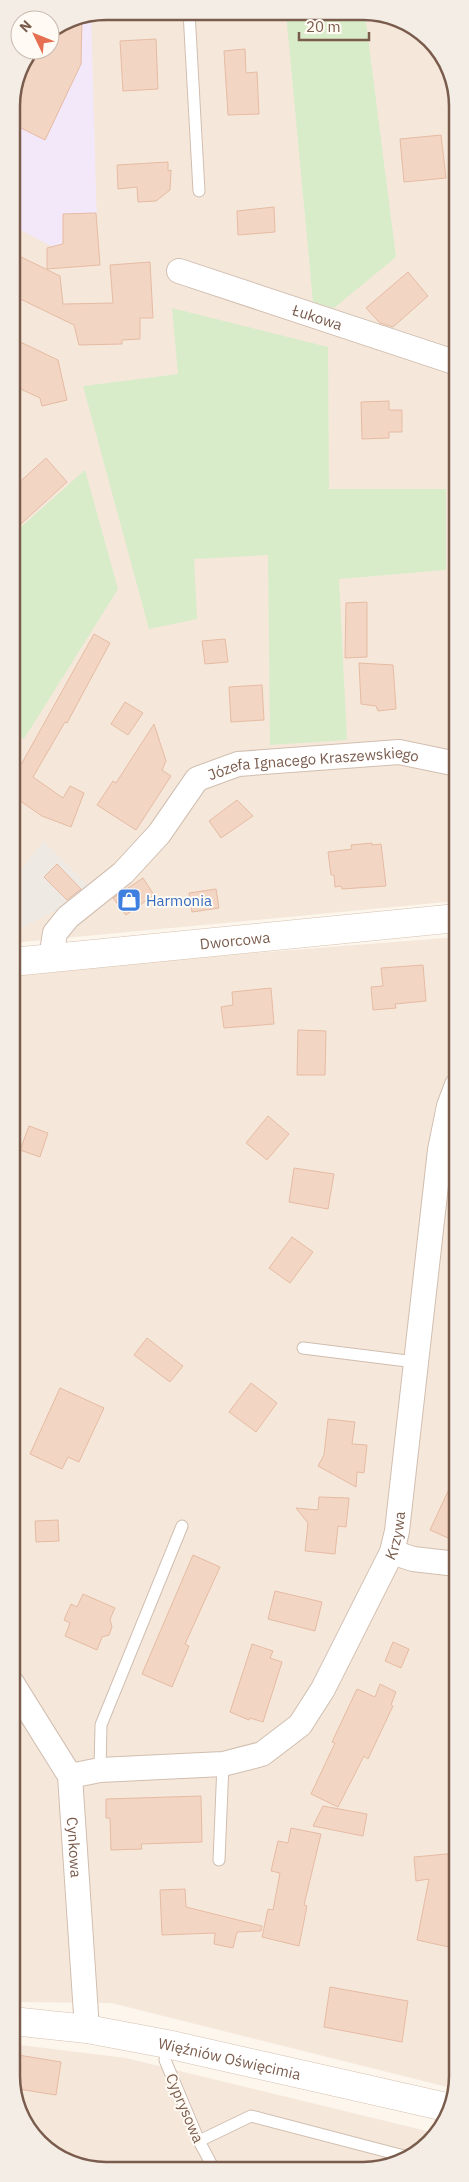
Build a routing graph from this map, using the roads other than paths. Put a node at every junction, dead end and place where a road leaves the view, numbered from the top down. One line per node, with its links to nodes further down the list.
1 (189, 20): 2 (lane)
2 (199, 191)
3 (179, 271): 4 (street, Łukowa)
4 (449, 361)
5 (449, 762): 7 (street, Józefa Ignacego Kraszewskiego)
6 (449, 919): 7 (street, Dworcowa)
7 (51, 958): 8 (street, Dworcowa)
8 (20, 961)
9 (449, 1106): 11 (street, Krzywa)
10 (303, 1348): 11 (lane)
11 (415, 1362): 13 (street, Krzywa)
12 (182, 1526): 17 (lane)
13 (392, 1552): 14 (street); 16 (street, Krzywa)
14 (449, 1563)
15 (20, 1696): 18 (street, Cynkowa)
16 (223, 1764): 17 (street, Krzywa); 19 (lane)
17 (100, 1770): 18 (street, Krzywa)
18 (70, 1776): 21 (street, Cynkowa)
19 (219, 1860)
20 (20, 2022): 21 (street, Więźniów Oświęcimia)
21 (87, 2029): 22 (street, Więźniów Oświęcimia)
22 (167, 2044): 23 (street, Więźniów Oświęcimia); 24 (lane, Cyprysowa)
23 (443, 2106)
24 (199, 2141): 25 (lane); 26 (lane, Cyprysowa)
25 (398, 2154)
26 (210, 2162)

